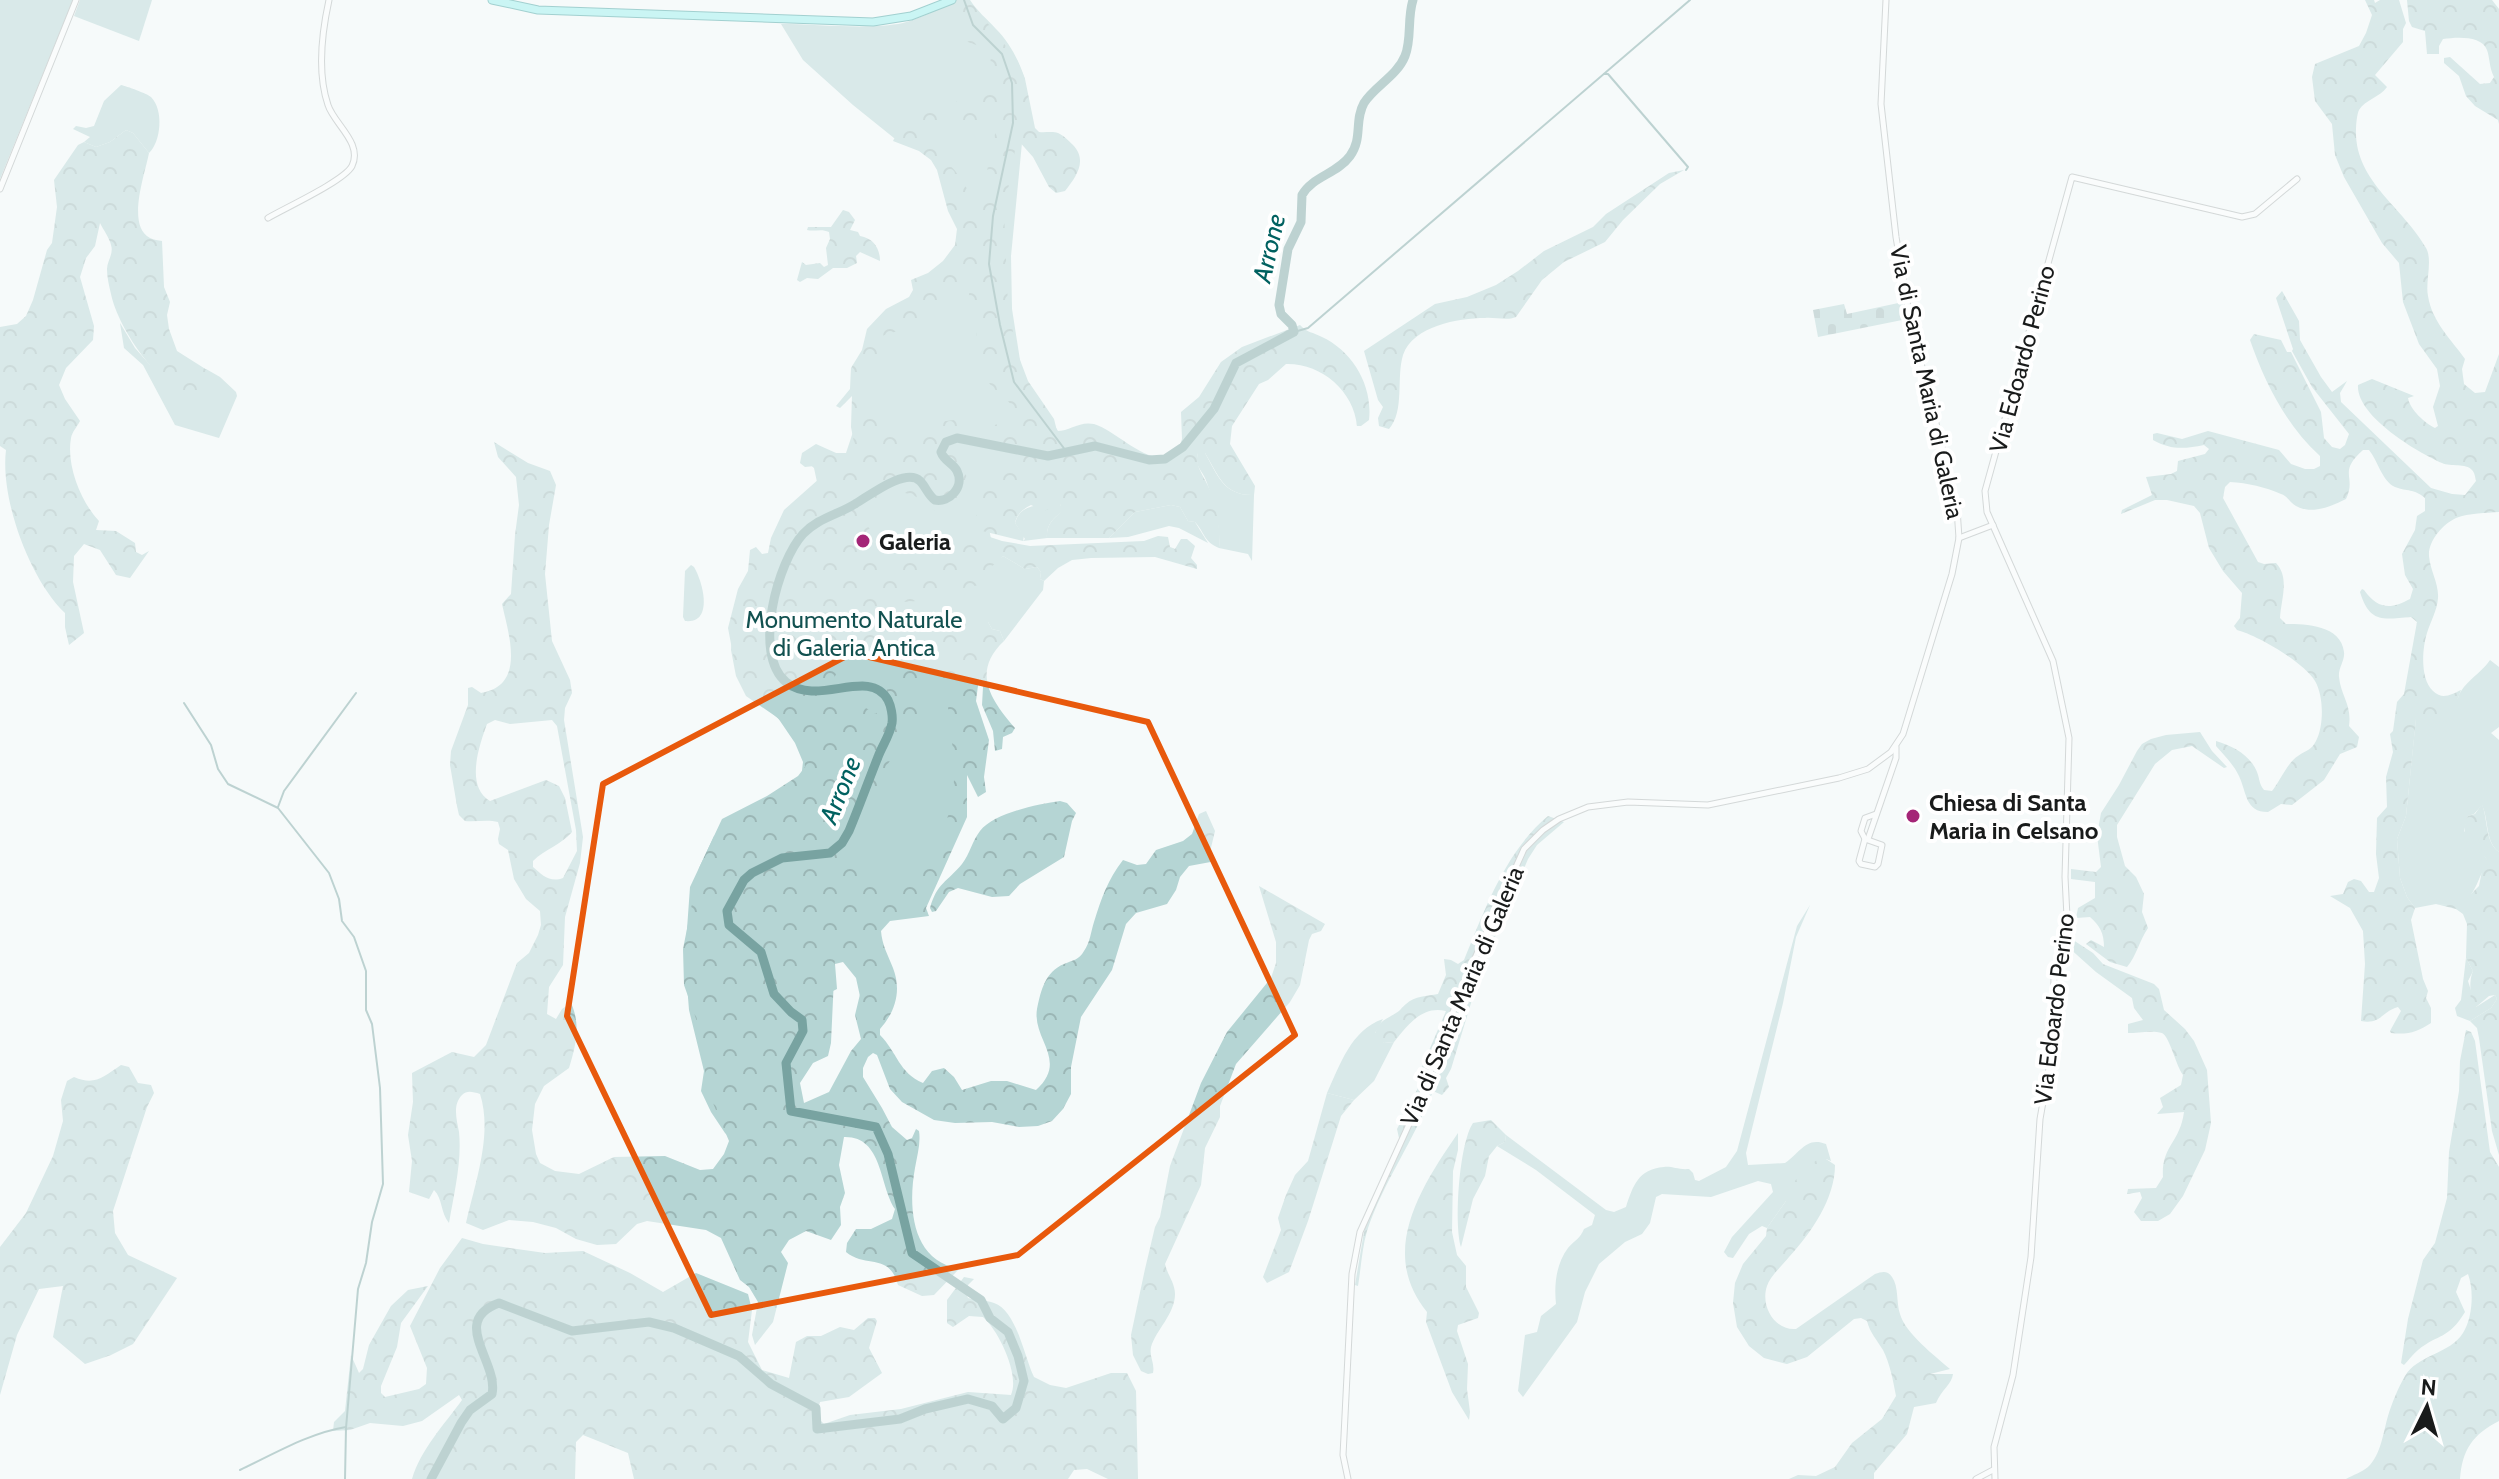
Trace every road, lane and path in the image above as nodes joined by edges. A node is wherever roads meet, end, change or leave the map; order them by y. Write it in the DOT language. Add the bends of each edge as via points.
graph roads {
  1 [pos="76,0"];
  2 [pos="329,0"];
  3 [pos="492,0"];
  4 [pos="952,0"];
  5 [pos="1886,0"];
  6 [pos="502,2"];
  7 [pos="2297,179"];
  8 [pos="0,189"];
  9 [pos="268,218"];
  10 [pos="1993,525"];
  11 [pos="1959,538"];
  12 [pos="1896,746"];
  13 [pos="1866,839"];
  14 [pos="1993,1470"];
  15 [pos="1348,1479"];
  16 [pos="1976,1479"];
  17 [pos="1995,1479"];
  1 -- 8 [label="street"];
  2 -- 9 [label="street" via="324,84 331,112 351,142 353,163 340,177"];
  3 -- 6 [label="main road"];
  4 -- 6 [label="main road" via="917,15 878,22 538,10"];
  5 -- 11 [label="street, Via di Santa Maria di Galeria" via="1881,104 1892,210 1910,319 1954,494"];
  7 -- 10 [label="street, Via Edoardo Perino" via="2255,214 2242,217 2072,177 1985,491"];
  10 -- 11 [label="street"];
  10 -- 14 [label="street, Via Edoardo Perino" via="2053,661 2069,738 2067,917 2054,972 2052,1051 2039,1134 2031,1257"];
  11 -- 12 [label="street, Via di Santa Maria di Galeria"];
  12 -- 13 [label="street"];
  12 -- 15 [label="street, Via di Santa Maria di Galeria" via="1868,769 1734,800 1588,807 1559,819 1524,849 1360,1232 1352,1274 1343,1455"];
  13 -- 13 [label="street" via="1882,845 1873,868 1859,861"];
  14 -- 16 [label="street"];
  14 -- 17 [label="street, Via Edoardo Perino"];
}
